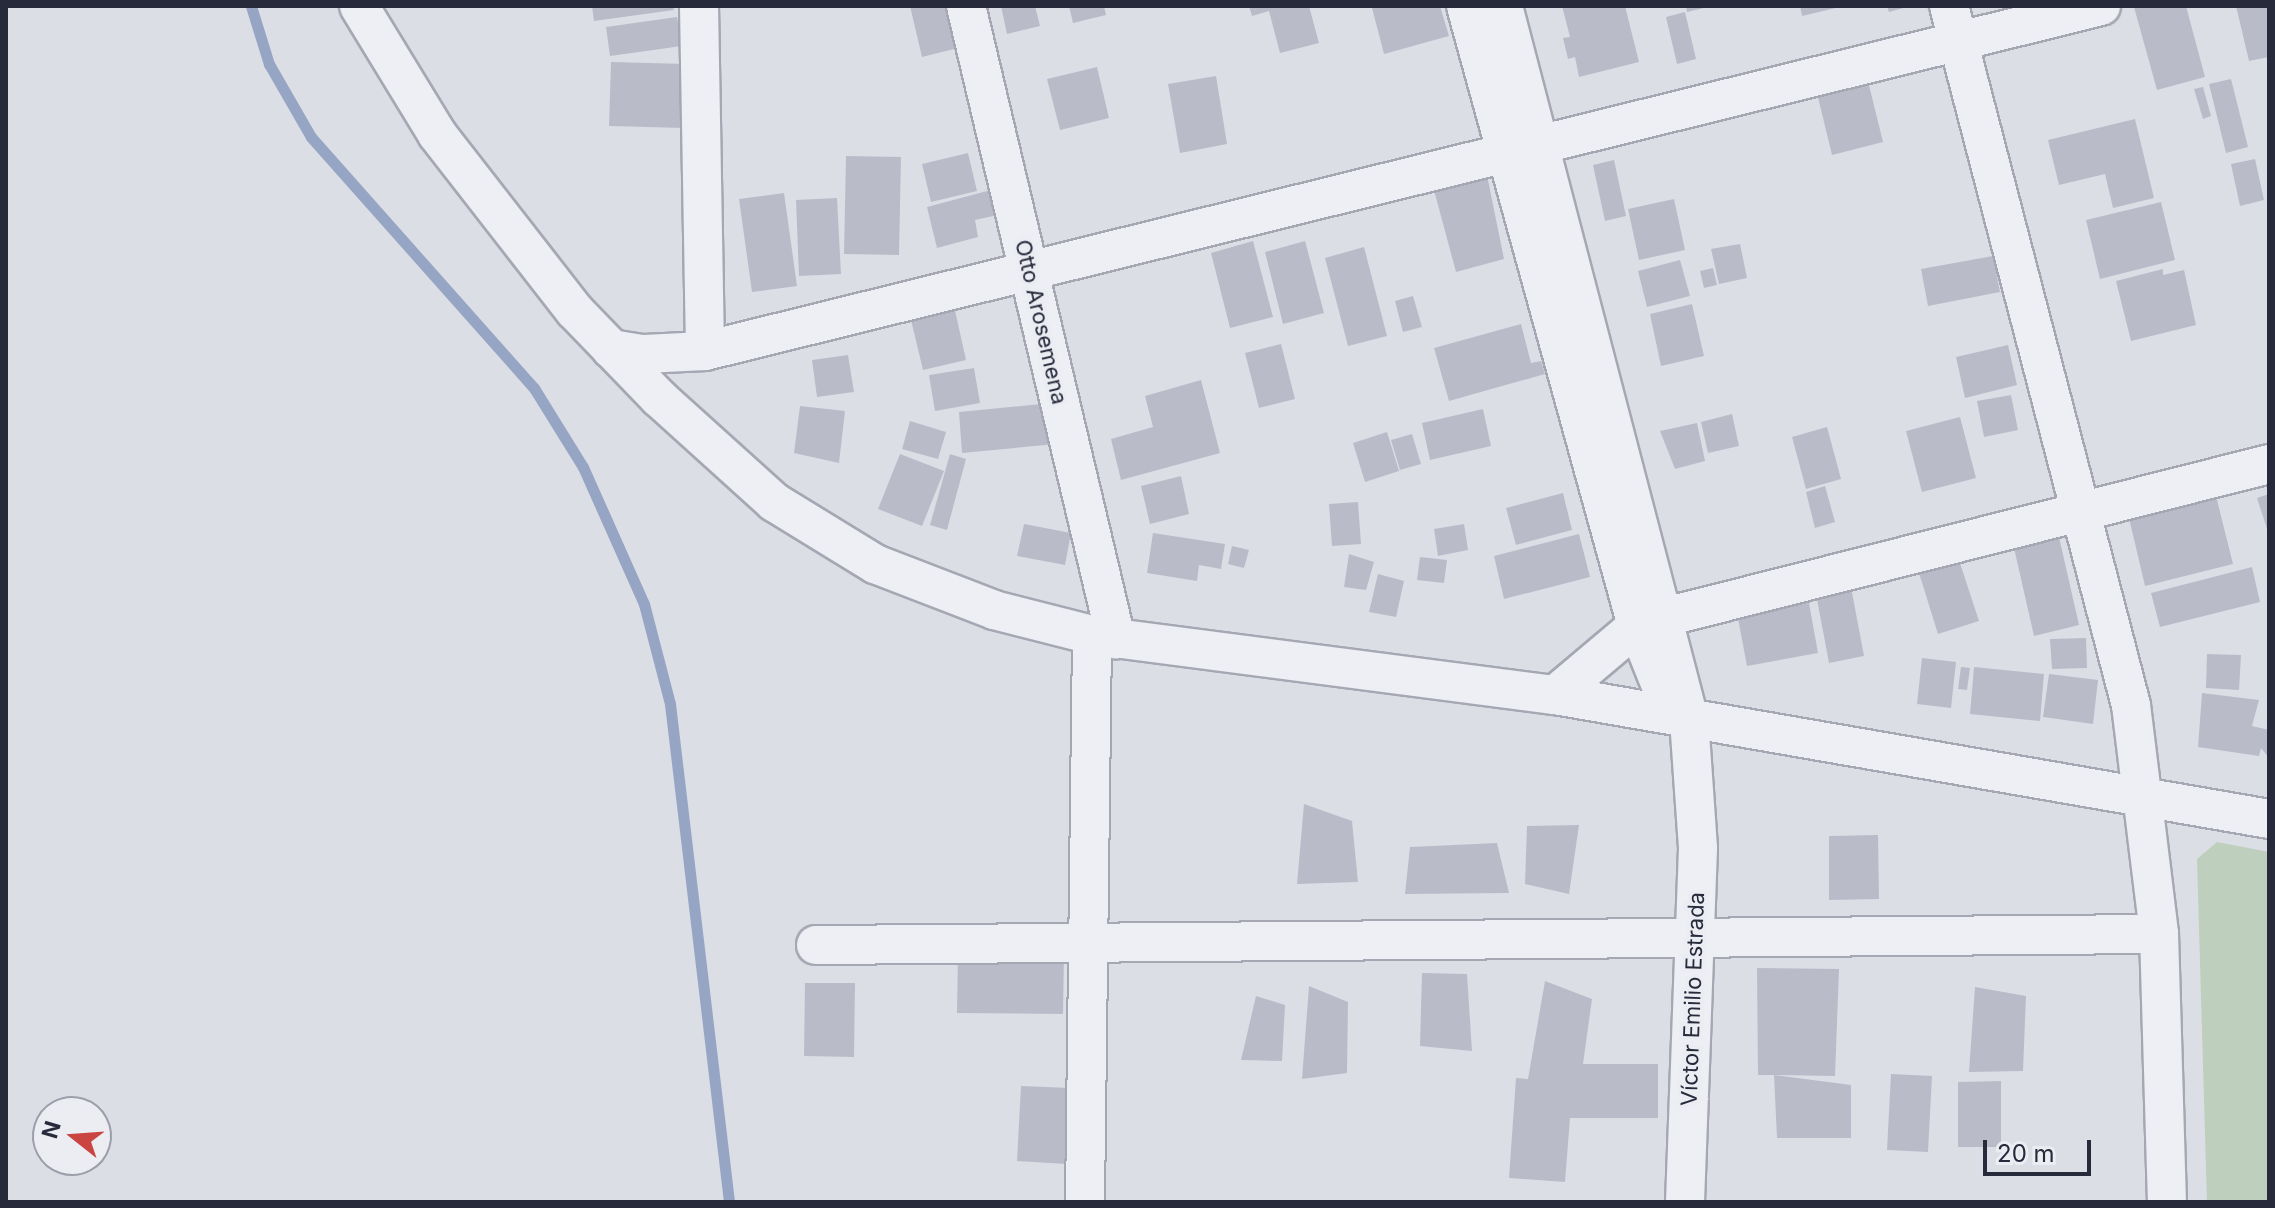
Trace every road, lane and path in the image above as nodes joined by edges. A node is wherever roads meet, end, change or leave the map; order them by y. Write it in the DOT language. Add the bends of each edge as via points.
graph roads {
  1 [pos="359,6"];
  2 [pos="699,6"];
  3 [pos="966,6"];
  4 [pos="1466,6"];
  5 [pos="1503,6"];
  6 [pos="2101,6"];
  7 [pos="1953,24"];
  8 [pos="1522,149"];
  9 [pos="1029,271"];
  10 [pos="611,349"];
  11 [pos="705,351"];
  12 [pos="2269,464"];
  13 [pos="2082,512"];
  14 [pos="1651,622"];
  15 [pos="1104,637"];
  16 [pos="1555,695"];
  17 [pos="1681,716"];
  18 [pos="2146,796"];
  19 [pos="2269,819"];
  20 [pos="2159,934"];
  21 [pos="1696,939"];
  22 [pos="1090,942"];
  23 [pos="816,945"];
  24 [pos="1085,1202"];
  25 [pos="1685,1202"];
  26 [pos="2167,1202"];
  1 -- 10 [label="street" via="437,134"];
  2 -- 11 [label="street"];
  3 -- 9 [label="street, Otto Arosemena"];
  4 -- 8 [label="street"];
  5 -- 8 [label="street"];
  6 -- 7 [label="street"];
  7 -- 8 [label="street"];
  7 -- 13 [label="street"];
  8 -- 9 [label="street"];
  8 -- 14 [label="street, Víctor Emilio Estrada"];
  9 -- 11 [label="street"];
  9 -- 15 [label="street, Otto Arosemena"];
  10 -- 11 [label="street" via="644,354"];
  10 -- 15 [label="street" via="717,453 825,538 933,589"];
  12 -- 13 [label="street"];
  13 -- 14 [label="street"];
  13 -- 18 [label="street" via="2131,705"];
  14 -- 16 [label="street"];
  14 -- 17 [label="street, Víctor Emilio Estrada"];
  15 -- 16 [label="street"];
  15 -- 22 [label="street, Otto Arosemena"];
  16 -- 17 [label="street"];
  17 -- 18 [label="street"];
  17 -- 21 [label="street, Víctor Emilio Estrada" via="1696,796"];
  18 -- 19 [label="street"];
  18 -- 20 [label="street"];
  20 -- 21 [label="street"];
  20 -- 26 [label="street"];
  21 -- 22 [label="street"];
  21 -- 25 [label="street, Víctor Emilio Estrada"];
  22 -- 23 [label="street"];
  22 -- 24 [label="street, Otto Arosemena"];
}
